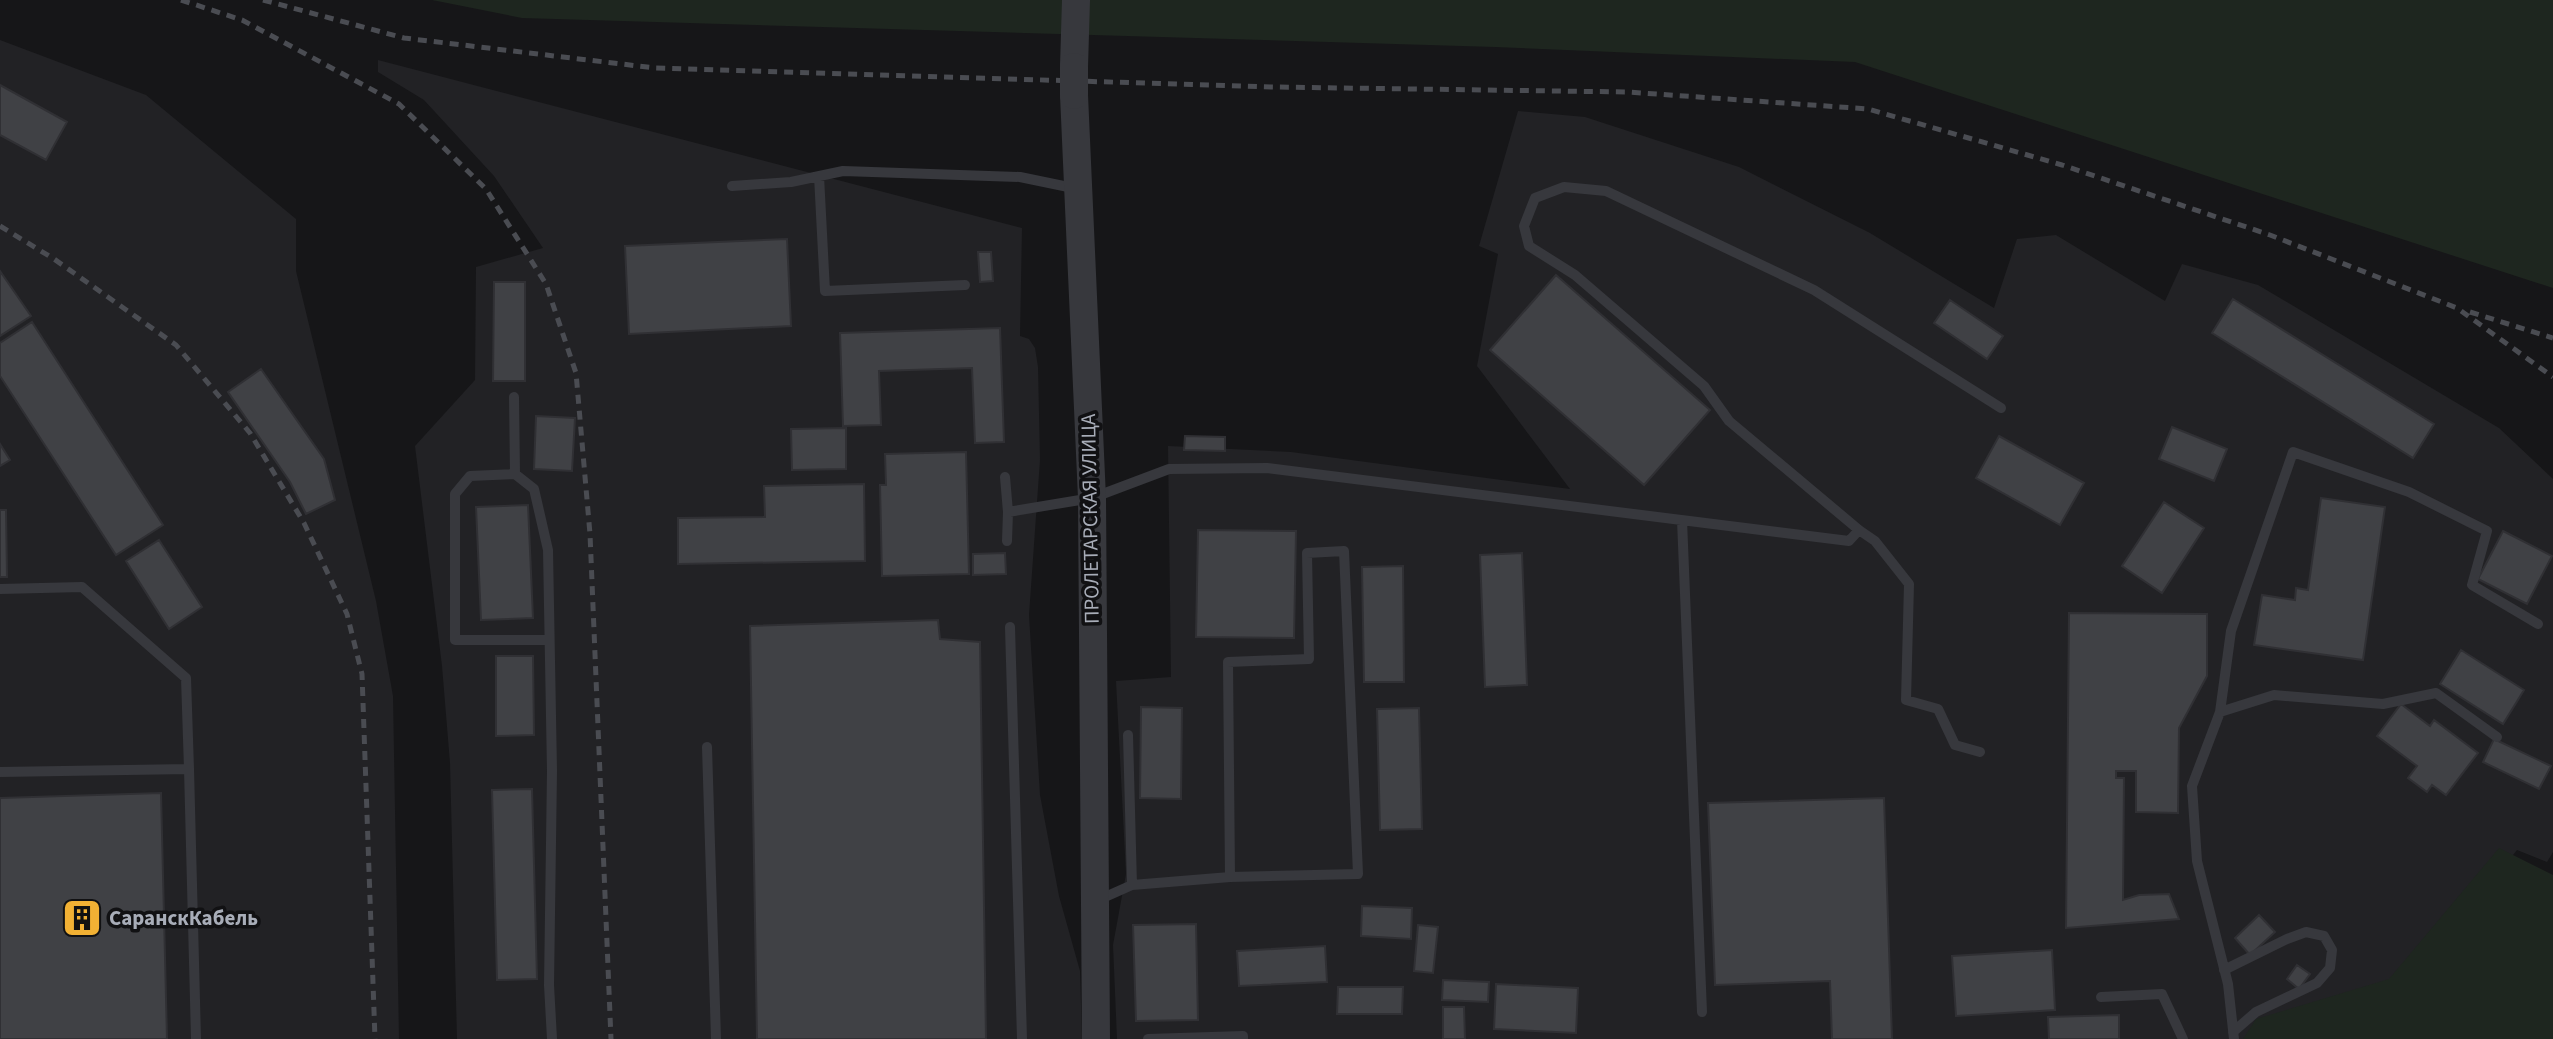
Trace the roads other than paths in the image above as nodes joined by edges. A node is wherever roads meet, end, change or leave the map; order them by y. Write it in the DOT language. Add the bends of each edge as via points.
graph roads {
  1 [pos="1076,0"];
  2 [pos="819,176"];
  3 [pos="732,186"];
  4 [pos="1078,189"];
  5 [pos="965,285"];
  6 [pos="514,397"];
  7 [pos="2001,408"];
  8 [pos="516,474"];
  9 [pos="1005,477"];
  10 [pos="1092,498"];
  11 [pos="1008,512"];
  12 [pos="1682,520"];
  13 [pos="1858,530"];
  14 [pos="1007,541"];
  15 [pos="0,589"];
  16 [pos="2538,624"];
  17 [pos="1010,627"];
  18 [pos="549,640"];
  19 [pos="2220,712"];
  20 [pos="1128,735"];
  21 [pos="2497,737"];
  22 [pos="707,747"];
  23 [pos="1980,752"];
  24 [pos="190,769"];
  25 [pos="0,772"];
  26 [pos="1230,877"];
  27 [pos="1132,885"];
  28 [pos="1093,903"];
  29 [pos="2224,970"];
  30 [pos="2101,998"];
  31 [pos="1702,1012"];
  32 [pos="2233,1035"];
  33 [pos="195,1039"];
  34 [pos="552,1039"];
  35 [pos="716,1039"];
  36 [pos="1022,1039"];
  37 [pos="1096,1039"];
  38 [pos="1148,1039"];
  39 [pos="1243,1039"];
  40 [pos="2183,1039"];
  1 -- 4 [label="street, ПРОЛЕТАРСКАЯ УЛИЦА, bridge"];
  2 -- 3 [label="lane" via="790,183"];
  2 -- 4 [label="lane" via="844,171 1020,177"];
  2 -- 5 [label="lane" via="825,291"];
  4 -- 10 [label="street, ПРОЛЕТАРСКАЯ УЛИЦА"];
  6 -- 8 [label="lane"];
  7 -- 13 [label="lane" via="1814,290 1606,191 1564,187 1535,198 1524,226 1529,246 1575,275 1704,386 1729,421"];
  8 -- 18 [label="lane" via="534,489 548,550"];
  8 -- 18 [label="lane" via="470,476 454,494 455,640"];
  9 -- 11 [label="lane"];
  10 -- 11 [label="lane"];
  10 -- 12 [label="lane" via="1169,469 1267,468"];
  10 -- 28 [label="street, ПРОЛЕТАРСКАЯ УЛИЦА"];
  11 -- 14 [label="lane"];
  12 -- 13 [label="lane" via="1849,541"];
  12 -- 31 [label="lane"];
  13 -- 23 [label="lane" via="1875,541 1909,584 1906,700 1938,709 1955,745"];
  15 -- 24 [label="lane" via="82,587 186,678"];
  16 -- 19 [label="lane" via="2472,585 2487,531 2409,492 2293,452 2231,631"];
  17 -- 36 [label="lane"];
  18 -- 34 [label="lane"];
  19 -- 21 [label="lane" via="2274,695 2384,704 2436,693"];
  19 -- 29 [label="lane" via="2192,786 2197,861"];
  20 -- 27 [label="lane"];
  22 -- 35 [label="lane"];
  24 -- 25 [label="lane"];
  24 -- 33 [label="lane"];
  26 -- 26 [label="lane" via="1228,662 1309,659 1307,552 1344,551 1358,874"];
  26 -- 27 [label="lane"];
  27 -- 28 [label="lane"];
  28 -- 37 [label="street, ПРОЛЕТАРСКАЯ УЛИЦА"];
  29 -- 32 [label="lane"];
  29 -- 32 [label="lane" via="2306,932 2324,936 2332,950 2330,968 2317,983 2256,1012"];
  30 -- 40 [label="lane" via="2162,994"];
  38 -- 39 [label="lane"];
}
